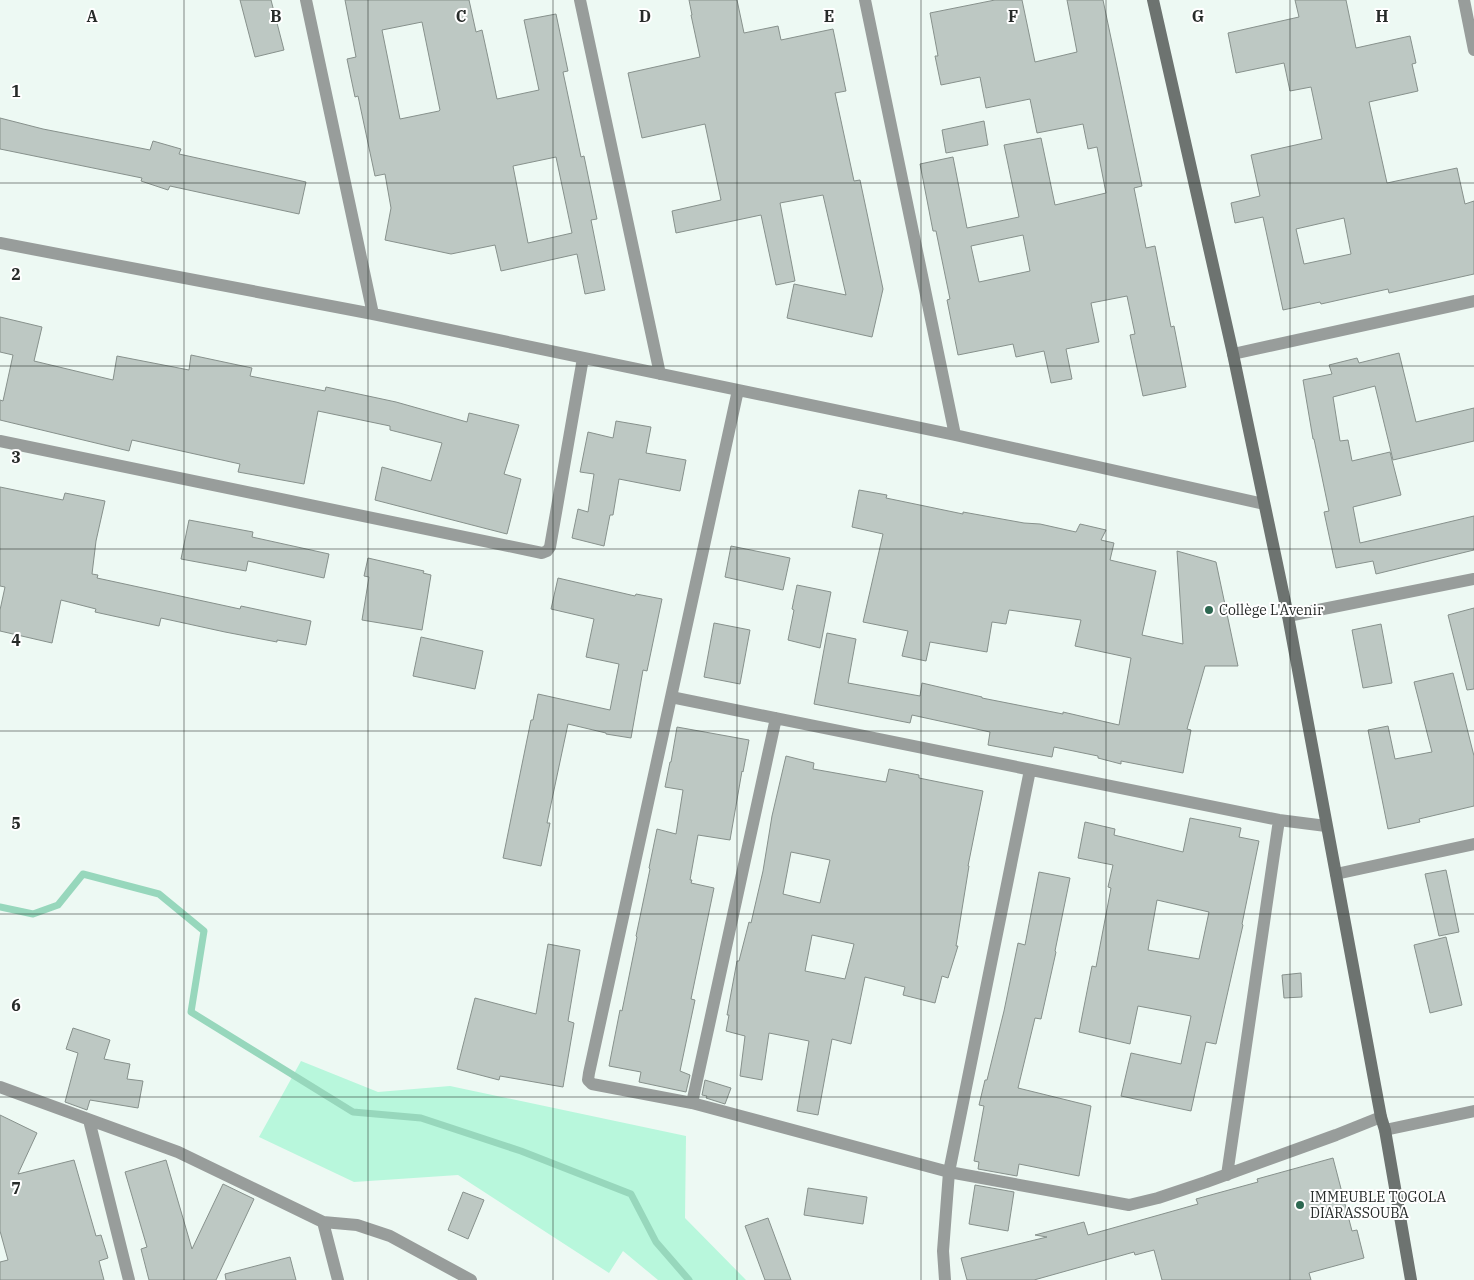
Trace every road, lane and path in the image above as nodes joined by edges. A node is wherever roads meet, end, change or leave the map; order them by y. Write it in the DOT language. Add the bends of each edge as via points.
graph roads {
  1 [pos="306,0"];
  2 [pos="580,0"];
  3 [pos="865,0"];
  4 [pos="1153,0"];
  5 [pos="1464,0"];
  6 [pos="1472,30"];
  7 [pos="1474,50"];
  8 [pos="0,243"];
  9 [pos="1474,301"];
  10 [pos="373,314"];
  11 [pos="1234,354"];
  12 [pos="584,358"];
  13 [pos="660,374"];
  14 [pos="738,390"];
  15 [pos="955,435"];
  16 [pos="0,441"];
  17 [pos="1264,504"];
  18 [pos="1474,579"];
  19 [pos="1288,616"];
  20 [pos="671,697"];
  21 [pos="776,718"];
  22 [pos="1030,770"];
  23 [pos="1279,820"];
  24 [pos="1326,826"];
  25 [pos="1474,844"];
  26 [pos="1336,874"];
  27 [pos="0,1087"];
  28 [pos="692,1104"];
  29 [pos="1474,1111"];
  30 [pos="1381,1117"];
  31 [pos="89,1120"];
  32 [pos="1385,1130"];
  33 [pos="949,1172"];
  34 [pos="1227,1175"];
  35 [pos="323,1222"];
  36 [pos="129,1280"];
  37 [pos="338,1280"];
  38 [pos="471,1280"];
  39 [pos="945,1280"];
  40 [pos="1411,1280"];
  1 -- 10 [label="street"];
  2 -- 13 [label="street"];
  3 -- 15 [label="street"];
  4 -- 11 [label="street"];
  5 -- 6 [label="street"];
  6 -- 7 [label="street"];
  8 -- 10 [label="street"];
  9 -- 11 [label="street"];
  10 -- 12 [label="street"];
  11 -- 17 [label="street"];
  12 -- 13 [label="street"];
  12 -- 16 [label="street" via="550,547 542,553"];
  13 -- 14 [label="street"];
  14 -- 15 [label="street"];
  14 -- 20 [label="street"];
  15 -- 17 [label="street"];
  17 -- 19 [label="street"];
  18 -- 19 [label="street"];
  19 -- 24 [label="street"];
  20 -- 21 [label="street"];
  20 -- 28 [label="street" via="588,1080 592,1084"];
  21 -- 22 [label="street"];
  21 -- 28 [label="street"];
  22 -- 23 [label="street"];
  22 -- 33 [label="street"];
  23 -- 24 [label="street"];
  23 -- 34 [label="street"];
  24 -- 26 [label="street"];
  25 -- 26 [label="street"];
  26 -- 30 [label="street"];
  27 -- 31 [label="street"];
  28 -- 33 [label="street"];
  29 -- 32 [label="street"];
  30 -- 32 [label="street"];
  30 -- 34 [label="street"];
  31 -- 35 [label="street" via="178,1152"];
  31 -- 36 [label="street"];
  32 -- 40 [label="street"];
  33 -- 34 [label="street" via="1128,1205"];
  33 -- 39 [label="street" via="943,1251"];
  35 -- 37 [label="street"];
  35 -- 38 [label="street" via="357,1225 390,1236"];
}
